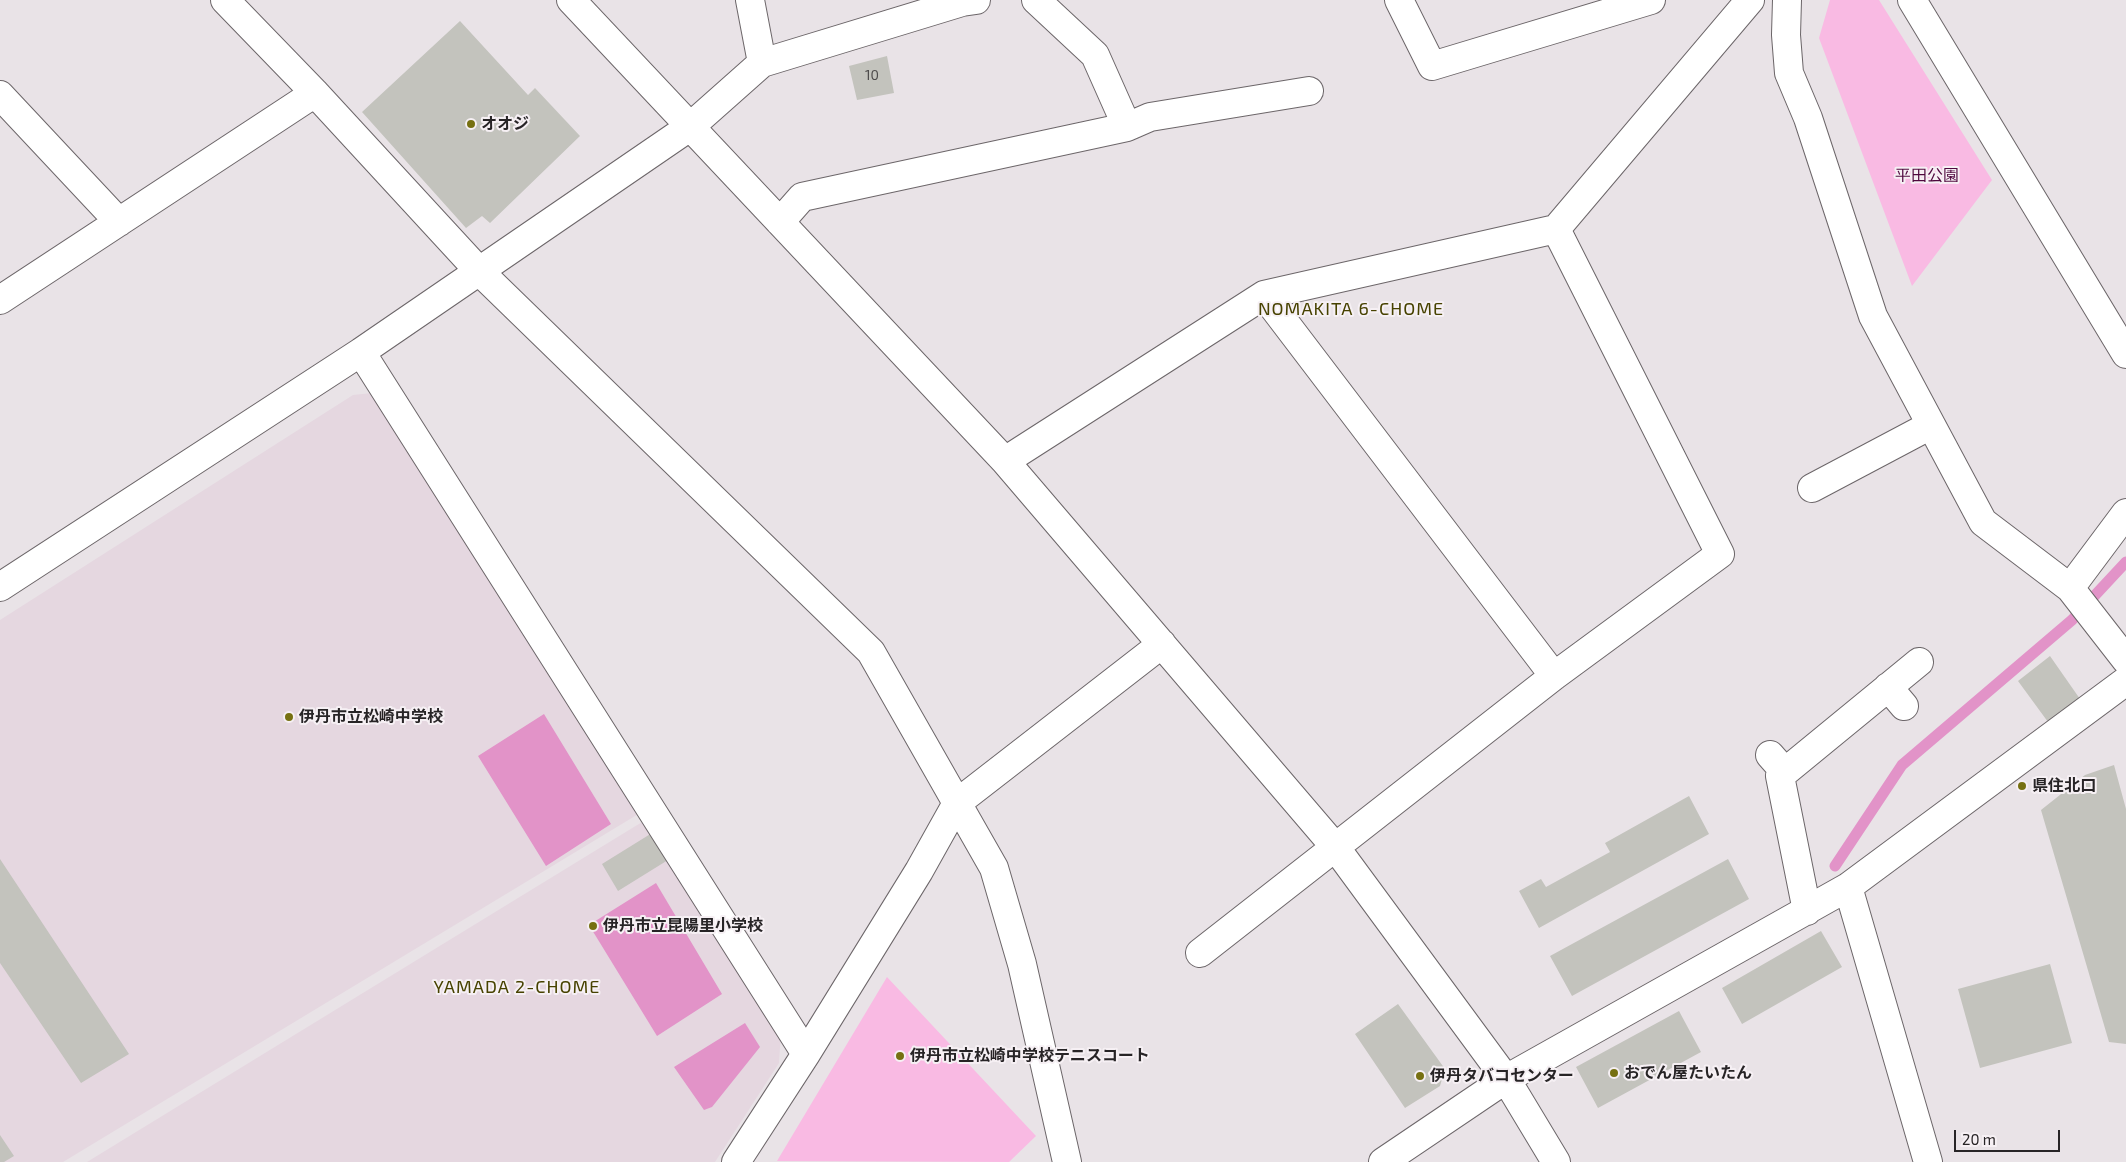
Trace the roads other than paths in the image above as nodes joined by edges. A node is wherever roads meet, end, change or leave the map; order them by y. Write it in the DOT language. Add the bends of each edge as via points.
graph roads {
  1 [pos="225,0"];
  2 [pos="570,0"];
  3 [pos="750,0"];
  4 [pos="976,0"];
  5 [pos="1036,0"];
  6 [pos="1399,0"];
  7 [pos="1651,0"];
  8 [pos="1750,0"];
  9 [pos="1787,0"];
  10 [pos="1912,0"];
  11 [pos="762,63"];
  12 [pos="1310,91"];
  13 [pos="315,93"];
  14 [pos="0,95"];
  15 [pos="691,126"];
  16 [pos="1127,127"];
  17 [pos="119,222"];
  18 [pos="780,222"];
  19 [pos="1556,229"];
  20 [pos="479,271"];
  21 [pos="1264,296"];
  22 [pos="0,300"];
  23 [pos="362,352"];
  24 [pos="2126,354"];
  25 [pos="1931,425"];
  26 [pos="1005,461"];
  27 [pos="1812,488"];
  28 [pos="2126,513"];
  29 [pos="0,587"];
  30 [pos="2070,588"];
  31 [pos="1162,644"];
  32 [pos="2126,660"];
  33 [pos="1919,662"];
  34 [pos="1554,676"];
  35 [pos="2126,681"];
  36 [pos="957,803"];
  37 [pos="1336,848"];
  38 [pos="1848,887"];
  39 [pos="1807,911"];
  40 [pos="1200,953"];
  41 [pos="806,1054"];
  42 [pos="1506,1079"];
  43 [pos="736,1162"];
  44 [pos="1066,1162"];
  45 [pos="1383,1162"];
  46 [pos="1556,1162"];
  47 [pos="1928,1162"];
  1 -- 13 [label="street"];
  2 -- 15 [label="street"];
  3 -- 11 [label="street"];
  4 -- 11 [label="street"];
  5 -- 16 [label="street" via="1095,54"];
  6 -- 7 [label="street" via="1432,66"];
  8 -- 19 [label="street"];
  9 -- 25 [label="street" via="1790,73 1873,316"];
  10 -- 24 [label="street"];
  11 -- 15 [label="street"];
  12 -- 16 [label="street" via="1150,117"];
  13 -- 17 [label="street"];
  13 -- 20 [label="street"];
  14 -- 17 [label="street"];
  15 -- 18 [label="street"];
  15 -- 20 [label="street"];
  16 -- 18 [label="street" via="802,198"];
  17 -- 22 [label="street"];
  18 -- 26 [label="street"];
  19 -- 21 [label="street"];
  19 -- 34 [label="street" via="1720,554"];
  20 -- 23 [label="street"];
  20 -- 36 [label="street" via="871,652"];
  21 -- 26 [label="street"];
  21 -- 34 [label="street"];
  23 -- 29 [label="street"];
  23 -- 41 [label="street"];
  25 -- 27 [label="street"];
  25 -- 30 [label="street" via="1983,522"];
  26 -- 31 [label="street"];
  28 -- 30 [label="street"];
  30 -- 32 [label="street"];
  31 -- 36 [label="street"];
  31 -- 37 [label="street"];
  33 -- 39 [label="street" via="1896,696 1777,763"];
  34 -- 37 [label="street"];
  35 -- 38 [label="street"];
  36 -- 41 [label="street"];
  36 -- 44 [label="street" via="994,868 1022,964"];
  37 -- 40 [label="street"];
  37 -- 42 [label="street"];
  38 -- 39 [label="street"];
  38 -- 47 [label="street"];
  39 -- 42 [label="street"];
  41 -- 43 [label="street"];
  42 -- 45 [label="street"];
  42 -- 46 [label="street"];
}
